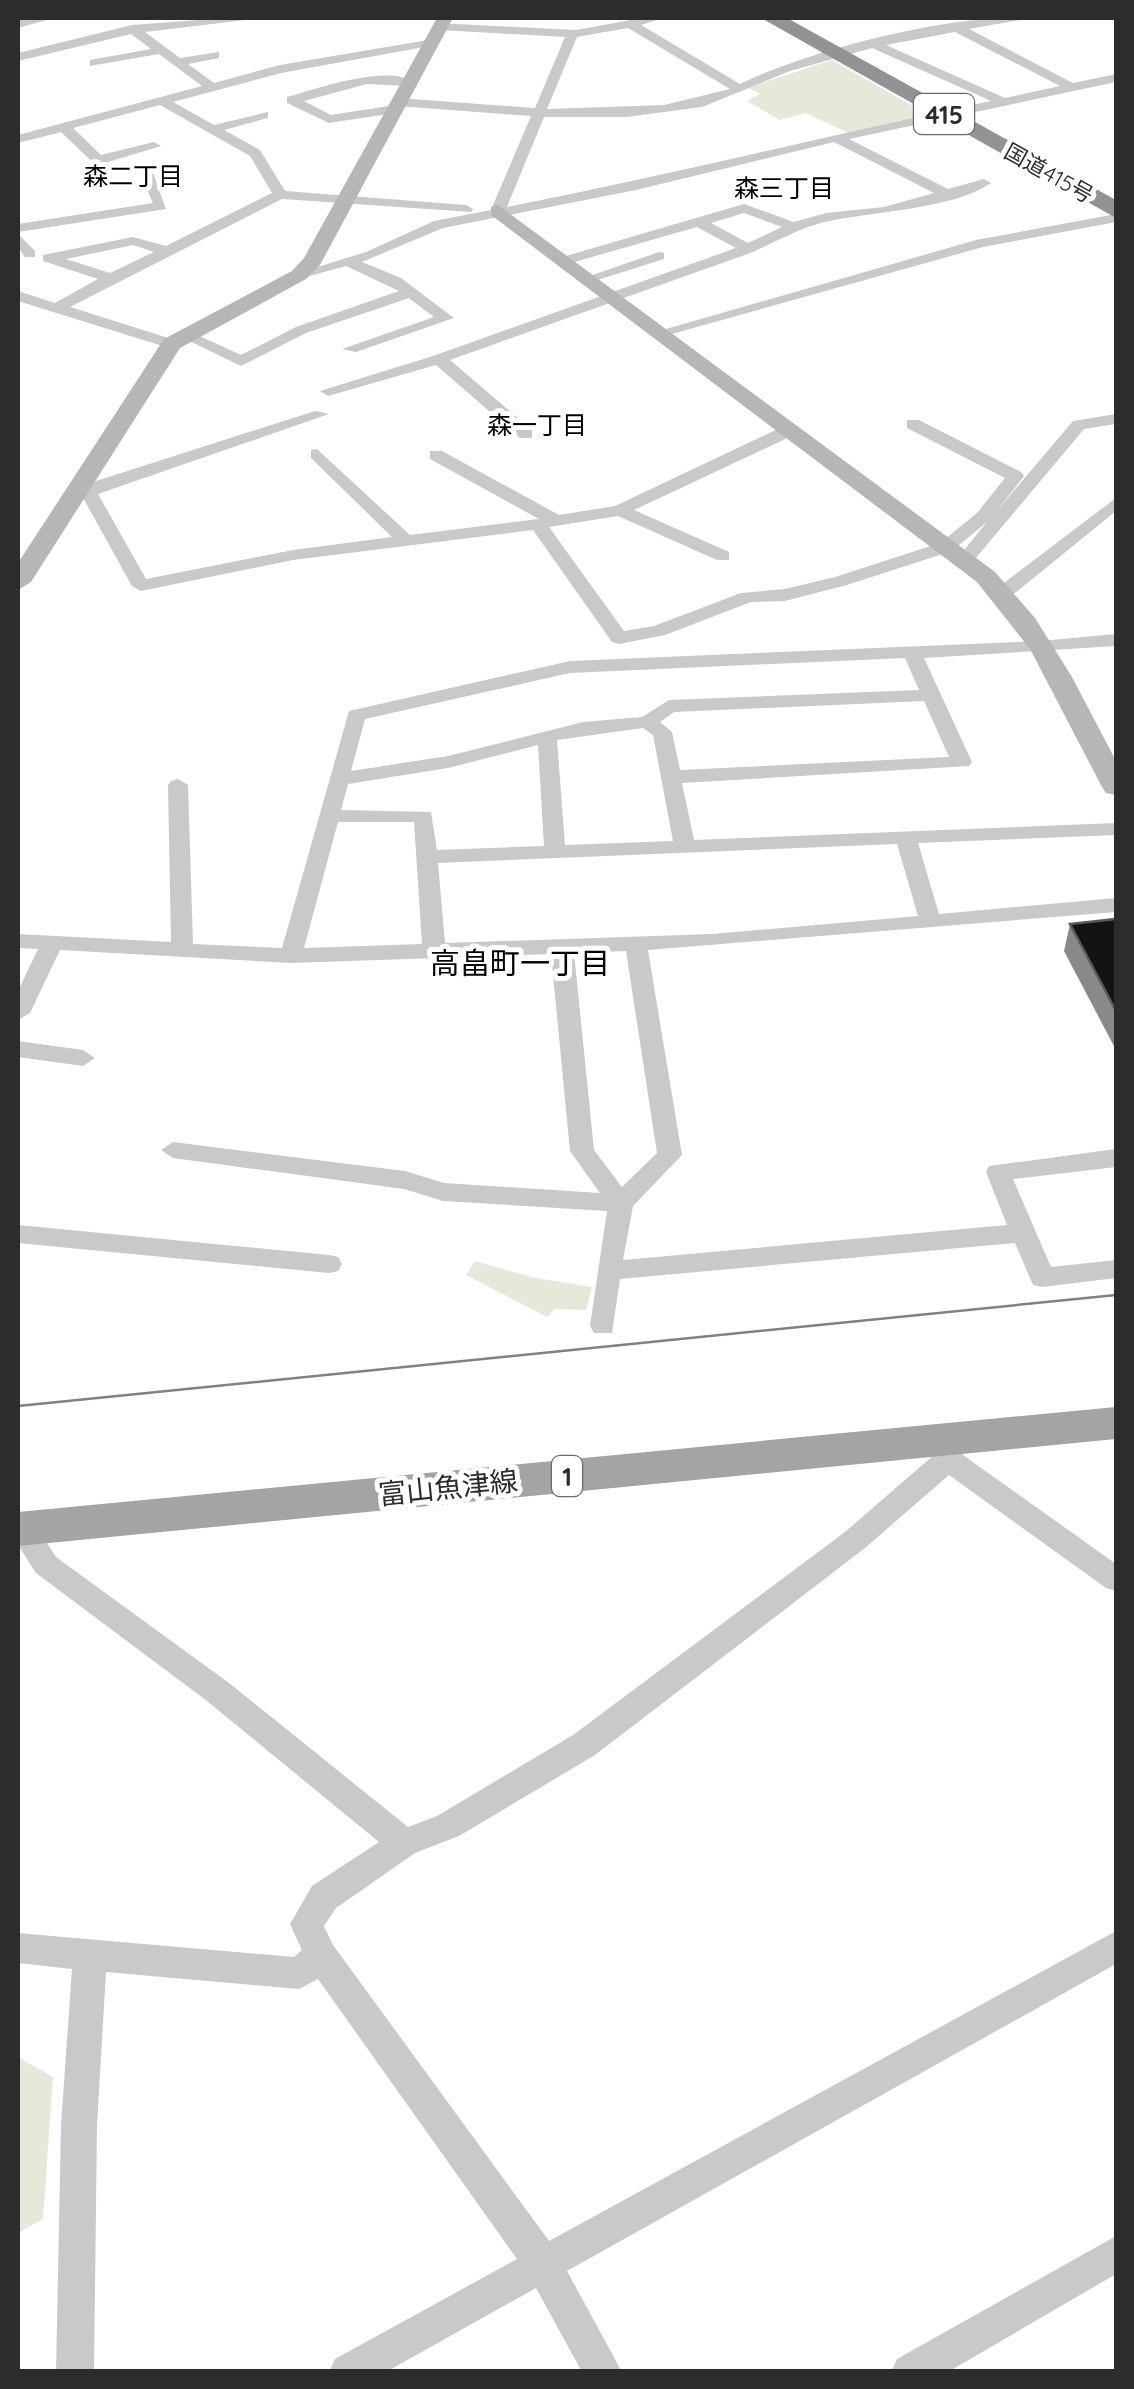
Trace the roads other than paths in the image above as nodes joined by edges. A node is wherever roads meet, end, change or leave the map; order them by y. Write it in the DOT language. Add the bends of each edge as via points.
graph roads {
  1 [pos="48,18"];
  2 [pos="112,18"];
  3 [pos="258,18"];
  4 [pos="558,18"];
  5 [pos="658,18"];
  6 [pos="772,18"];
  7 [pos="788,18"];
  8 [pos="1025,18"];
  9 [pos="220,20"];
  10 [pos="629,23"];
  11 [pos="18,24"];
  12 [pos="958,28"];
  13 [pos="438,29"];
  14 [pos="132,30"];
  15 [pos="552,32"];
  16 [pos="576,34"];
  17 [pos="875,45"];
  18 [pos="163,50"];
  19 [pos="842,52"];
  20 [pos="215,55"];
  21 [pos="18,57"];
  22 [pos="179,62"];
  23 [pos="94,63"];
  24 [pos="251,77"];
  25 [pos="1116,78"];
  26 [pos="409,82"];
  27 [pos="264,85"];
  28 [pos="1068,85"];
  29 [pos="213,88"];
  30 [pos="739,89"];
  31 [pos="278,92"];
  32 [pos="292,100"];
  33 [pos="1000,100"];
  34 [pos="164,102"];
  35 [pos="396,106"];
  36 [pos="541,112"];
  37 [pos="950,112"];
  38 [pos="264,115"];
  39 [pos="64,127"];
  40 [pos="213,129"];
  41 [pos="836,138"];
  42 [pos="18,139"];
  43 [pos="154,146"];
  44 [pos="144,170"];
  45 [pos="984,184"];
  46 [pos="280,195"];
  47 [pos="950,195"];
  48 [pos="1116,200"];
  49 [pos="345,201"];
  50 [pos="498,210"];
  51 [pos="1116,214"];
  52 [pos="699,222"];
  53 [pos="794,227"];
  54 [pos="18,228"];
  55 [pos="18,238"];
  56 [pos="748,249"];
  57 [pos="167,251"];
  58 [pos="30,254"];
  59 [pos="660,256"];
  60 [pos="564,261"];
  61 [pos="346,262"];
  62 [pos="299,275"];
  63 [pos="111,278"];
  64 [pos="588,279"];
  65 [pos="410,292"];
  66 [pos="613,297"];
  67 [pos="22,300"];
  68 [pos="57,308"];
  69 [pos="446,318"];
  70 [pos="660,333"];
  71 [pos="180,340"];
  72 [pos="479,345"];
  73 [pos="350,350"];
  74 [pos="439,360"];
  75 [pos="328,391"];
  76 [pos="320,414"];
  77 [pos="1116,419"];
  78 [pos="913,424"];
  79 [pos="790,430"];
  80 [pos="526,434"];
  81 [pos="318,454"];
  82 [pos="436,455"];
  83 [pos="83,491"];
  84 [pos="1116,503"];
  85 [pos="620,510"];
  86 [pos="547,522"];
  87 [pos="406,541"];
  88 [pos="955,554"];
  89 [pos="723,556"];
  90 [pos="18,582"];
  91 [pos="1003,593"];
  92 [pos="1116,641"];
  93 [pos="1040,647"];
  94 [pos="912,653"];
  95 [pos="931,695"];
  96 [pos="647,722"];
  97 [pos="547,737"];
  98 [pos="671,777"];
  99 [pos="341,779"];
  100 [pos="178,784"];
  101 [pos="1116,787"];
  102 [pos="331,816"];
  103 [pos="1116,829"];
  104 [pos="906,839"];
  105 [pos="685,848"];
  106 [pos="555,851"];
  107 [pos="429,857"];
  108 [pos="1116,905"];
  109 [pos="930,920"];
  110 [pos="18,940"];
  111 [pos="52,943"];
  112 [pos="636,944"];
  113 [pos="562,947"];
  114 [pos="182,951"];
  115 [pos="434,951"];
  116 [pos="291,956"];
  117 [pos="18,1012"];
  118 [pos="18,1048"];
  119 [pos="83,1058"];
  120 [pos="174,1150"];
  121 [pos="1116,1158"];
  122 [pos="621,1203"];
  123 [pos="1024,1233"];
  124 [pos="18,1234"];
  125 [pos="329,1264"];
  126 [pos="1116,1269"];
  127 [pos="608,1272"];
  128 [pos="603,1326"];
  129 [pos="1116,1423"];
  130 [pos="950,1449"];
  131 [pos="20,1529"];
  132 [pos="1116,1579"];
  133 [pos="404,1843"];
  134 [pos="1116,1947"];
  135 [pos="18,1948"];
  136 [pos="90,1955"];
  137 [pos="321,1956"];
  138 [pos="1116,2254"];
  139 [pos="542,2264"];
  140 [pos="75,2372"];
  141 [pos="348,2372"];
  142 [pos="604,2372"];
  143 [pos="910,2372"];
  1 -- 11 [label="street"];
  2 -- 14 [label="street"];
  3 -- 9 [label="street"];
  4 -- 15 [label="street"];
  5 -- 10 [label="street"];
  6 -- 19 [label="highway, 国道415号 / 415"];
  7 -- 19 [label="highway, 国道415号 / 415"];
  8 -- 12 [label="street"];
  9 -- 14 [label="street"];
  10 -- 16 [label="street"];
  10 -- 30 [label="street"];
  12 -- 17 [label="street"];
  12 -- 28 [label="street"];
  13 -- 15 [label="street"];
  13 -- 24 [label="street" via="388,47"];
  13 -- 26 [label="street"];
  14 -- 18 [label="street"];
  14 -- 21 [label="street"];
  15 -- 16 [label="street"];
  16 -- 36 [label="street"];
  17 -- 19 [label="street"];
  17 -- 33 [label="street"];
  18 -- 22 [label="street"];
  18 -- 23 [label="street"];
  19 -- 30 [label="street"];
  19 -- 37 [label="highway, 国道415号 / 415"];
  20 -- 22 [label="street"];
  22 -- 29 [label="street"];
  24 -- 27 [label="street"];
  24 -- 29 [label="street"];
  25 -- 28 [label="street"];
  26 -- 32 [label="street" via="366,80"];
  26 -- 35 [label="street"];
  28 -- 33 [label="street"];
  29 -- 34 [label="street"];
  30 -- 36 [label="street" via="705,103 660,109"];
  31 -- 32 [label="street"];
  32 -- 35 [label="street" via="329,119"];
  33 -- 37 [label="street"];
  34 -- 39 [label="street"];
  34 -- 40 [label="street"];
  35 -- 36 [label="street"];
  35 -- 49 [label="street"];
  36 -- 50 [label="street"];
  37 -- 41 [label="street"];
  37 -- 48 [label="highway, 国道415号 / 415"];
  37 -- 51 [label="highway, 国道415号 / 415"];
  38 -- 40 [label="street"];
  39 -- 42 [label="street"];
  39 -- 43 [label="street" via="104,165"];
  40 -- 46 [label="street" via="255,153"];
  41 -- 47 [label="street"];
  41 -- 50 [label="street" via="636,186"];
  44 -- 54 [label="street" via="161,206"];
  45 -- 47 [label="street"];
  46 -- 49 [label="street"];
  46 -- 57 [label="street"];
  47 -- 53 [label="street"];
  49 -- 50 [label="street"];
  49 -- 62 [label="street"];
  50 -- 60 [label="street"];
  50 -- 61 [label="street" via="439,224"];
  51 -- 70 [label="street" via="981,243"];
  52 -- 53 [label="street" via="744,208"];
  52 -- 56 [label="street"];
  52 -- 60 [label="street"];
  53 -- 56 [label="street"];
  55 -- 58 [label="street"];
  56 -- 66 [label="street"];
  57 -- 63 [label="street"];
  57 -- 63 [label="street" via="132,241 48,258"];
  59 -- 64 [label="street"];
  60 -- 64 [label="street"];
  61 -- 62 [label="street"];
  61 -- 65 [label="street"];
  62 -- 71 [label="street"];
  63 -- 68 [label="street"];
  64 -- 66 [label="street"];
  65 -- 69 [label="street"];
  65 -- 71 [label="street" via="301,330 242,361"];
  66 -- 70 [label="street"];
  66 -- 72 [label="street"];
  67 -- 68 [label="street"];
  68 -- 71 [label="street"];
  69 -- 72 [label="street"];
  69 -- 73 [label="street"];
  70 -- 79 [label="street"];
  71 -- 83 [label="street"];
  72 -- 74 [label="street"];
  74 -- 75 [label="street"];
  74 -- 80 [label="street"];
  76 -- 83 [label="street"];
  77 -- 88 [label="street" via="1079,425"];
  78 -- 88 [label="street" via="1015,476"];
  79 -- 85 [label="street"];
  79 -- 88 [label="street"];
  81 -- 87 [label="street"];
  82 -- 86 [label="street"];
  83 -- 87 [label="street" via="142,586 293,555"];
  83 -- 90 [label="street"];
  84 -- 91 [label="street"];
  85 -- 86 [label="street"];
  85 -- 89 [label="street"];
  86 -- 87 [label="street"];
  86 -- 88 [label="street" via="619,638 748,598"];
  88 -- 91 [label="street"];
  91 -- 93 [label="street"];
  92 -- 93 [label="street"];
  93 -- 94 [label="street"];
  93 -- 101 [label="street"];
  94 -- 95 [label="street"];
  94 -- 99 [label="street" via="570,667 356,714"];
  95 -- 96 [label="street" via="669,706"];
  95 -- 98 [label="street" via="962,762"];
  96 -- 97 [label="street"];
  96 -- 98 [label="street" via="662,732"];
  97 -- 99 [label="street"];
  97 -- 106 [label="street"];
  98 -- 105 [label="street"];
  99 -- 102 [label="street"];
  100 -- 114 [label="street"];
  102 -- 107 [label="street" via="424,816"];
  102 -- 116 [label="street"];
  103 -- 104 [label="street"];
  104 -- 105 [label="street"];
  104 -- 109 [label="street"];
  105 -- 106 [label="street"];
  106 -- 107 [label="street"];
  107 -- 115 [label="street"];
  108 -- 109 [label="street"];
  109 -- 112 [label="street"];
  110 -- 111 [label="street"];
  111 -- 114 [label="street"];
  111 -- 117 [label="street"];
  112 -- 113 [label="street"];
  112 -- 122 [label="street" via="670,1156"];
  113 -- 115 [label="street"];
  113 -- 122 [label="street" via="582,1151"];
  114 -- 116 [label="street"];
  115 -- 116 [label="street"];
  118 -- 119 [label="street"];
  120 -- 122 [label="street" via="405,1180 443,1192"];
  121 -- 123 [label="street" via="998,1172"];
  122 -- 127 [label="street"];
  123 -- 126 [label="street" via="1042,1278"];
  123 -- 127 [label="street"];
  124 -- 125 [label="street"];
  127 -- 128 [label="street"];
  129 -- 130 [label="main road, 富山魚津線 / 1"];
  130 -- 131 [label="main road, 富山魚津線 / 1"];
  130 -- 132 [label="street"];
  130 -- 133 [label="street" via="855,1540 584,1745 448,1826"];
  131 -- 133 [label="street" via="46,1565 218,1692"];
  133 -- 137 [label="street" via="324,1897 307,1924"];
  134 -- 139 [label="street"];
  135 -- 136 [label="street"];
  136 -- 137 [label="street" via="298,1973"];
  136 -- 140 [label="street" via="78,2125"];
  137 -- 139 [label="street"];
  138 -- 143 [label="street"];
  139 -- 141 [label="street"];
  139 -- 142 [label="street"];
}
